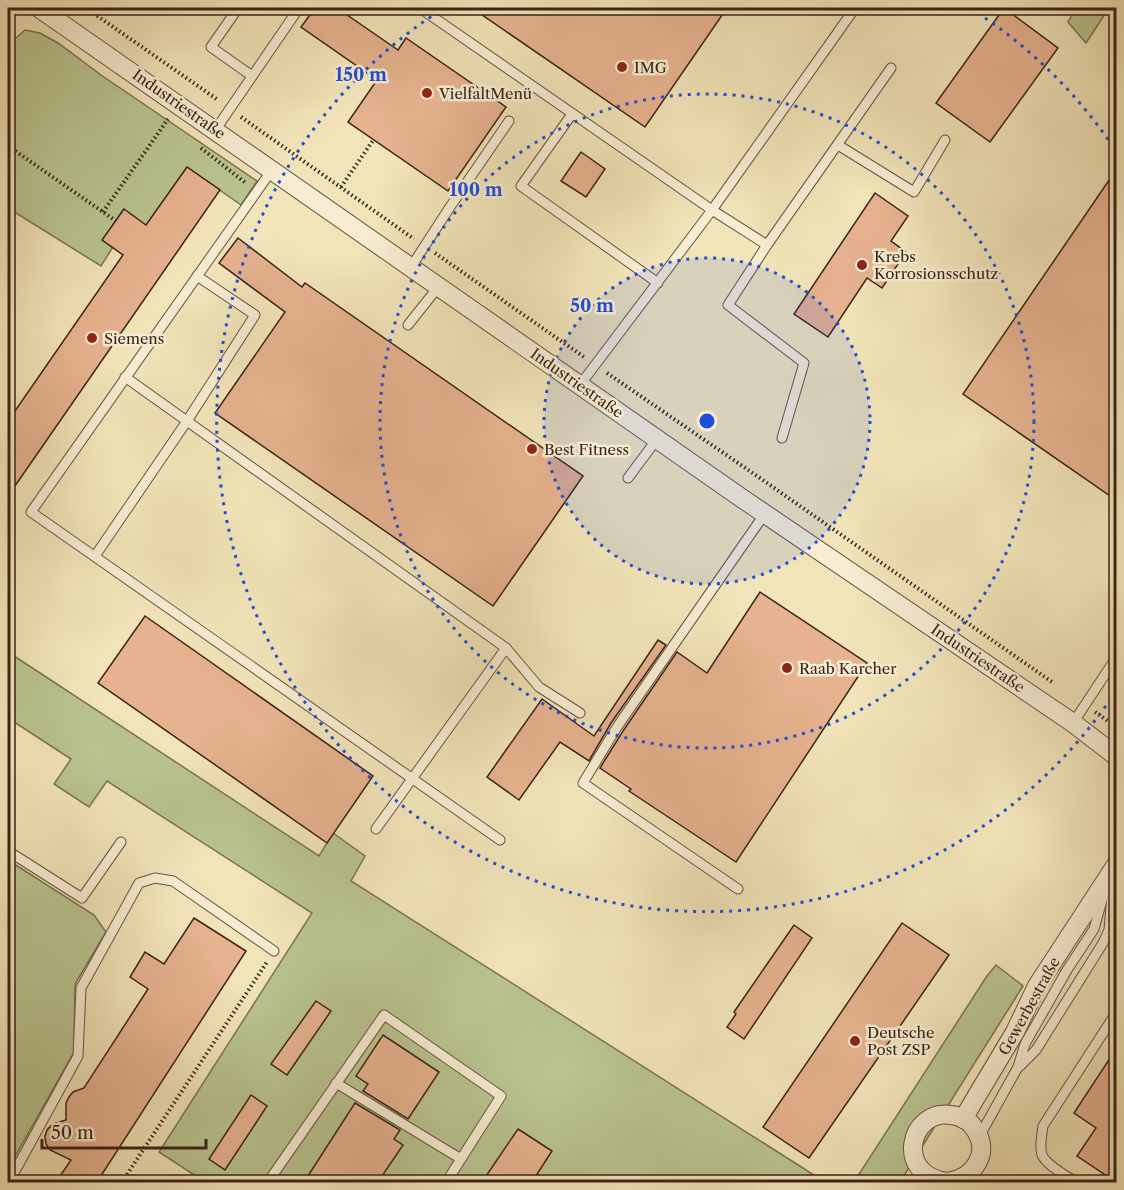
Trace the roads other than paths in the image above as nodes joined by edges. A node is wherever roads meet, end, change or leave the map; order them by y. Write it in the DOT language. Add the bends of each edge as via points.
graph roads {
  1 [pos="39,8"];
  2 [pos="238,8"];
  3 [pos="299,8"];
  4 [pos="420,8"];
  5 [pos="855,8"];
  6 [pos="891,69"];
  7 [pos="252,76"];
  8 [pos="572,114"];
  9 [pos="509,121"];
  10 [pos="216,129"];
  11 [pos="945,140"];
  12 [pos="838,145"];
  13 [pos="272,170"];
  14 [pos="712,210"];
  15 [pos="767,245"];
  16 [pos="411,267"];
  17 [pos="197,276"];
  18 [pos="658,283"];
  19 [pos="439,286"];
  20 [pos="408,325"];
  21 [pos="125,377"];
  22 [pos="580,385"];
  23 [pos="187,421"];
  24 [pos="782,438"];
  25 [pos="657,439"];
  26 [pos="628,478"];
  27 [pos="759,522"];
  28 [pos="95,556"];
  29 [pos="506,648"];
  30 [pos="1116,658"];
  31 [pos="580,713"];
  32 [pos="1073,723"];
  33 [pos="1116,756"];
  34 [pos="412,778"];
  35 [pos="376,829"];
  36 [pos="500,840"];
  37 [pos="121,842"];
  38 [pos="8,851"];
  39 [pos="1112,872"];
  40 [pos="738,889"];
  41 [pos="274,951"];
  42 [pos="1116,1013"];
  43 [pos="1018,1067"];
  44 [pos="336,1083"];
  45 [pos="963,1119"];
  46 [pos="979,1137"];
  47 [pos="461,1158"];
  48 [pos="917,1177"];
  49 [pos="12,1181"];
  50 [pos="268,1182"];
  51 [pos="449,1182"];
  52 [pos="948,1182"];
  53 [pos="1076,1182"];
  1 -- 10 [label="street, Industriestraße"];
  2 -- 7 [label="lane" via="211,47"];
  3 -- 7 [label="lane"];
  4 -- 8 [label="lane"];
  5 -- 14 [label="lane"];
  6 -- 12 [label="lane"];
  7 -- 10 [label="lane"];
  8 -- 14 [label="lane"];
  8 -- 18 [label="lane" via="521,186"];
  9 -- 16 [label="lane"];
  10 -- 13 [label="street, Industriestraße"];
  11 -- 12 [label="lane" via="914,192"];
  12 -- 15 [label="lane"];
  13 -- 16 [label="street, Industriestraße"];
  13 -- 17 [label="lane"];
  14 -- 15 [label="lane"];
  14 -- 18 [label="lane"];
  15 -- 24 [label="lane" via="728,306 804,363"];
  16 -- 19 [label="street, Industriestraße"];
  17 -- 21 [label="lane"];
  17 -- 23 [label="lane" via="255,315"];
  18 -- 22 [label="lane"];
  19 -- 20 [label="lane"];
  19 -- 22 [label="street, Industriestraße"];
  21 -- 23 [label="lane"];
  21 -- 28 [label="lane" via="32,512"];
  22 -- 25 [label="street, Industriestraße"];
  23 -- 28 [label="lane"];
  23 -- 29 [label="lane"];
  25 -- 26 [label="lane"];
  25 -- 32 [label="street, Industriestraße"];
  27 -- 40 [label="lane" via="617,727 583,783"];
  28 -- 34 [label="lane"];
  29 -- 31 [label="lane" via="539,687"];
  29 -- 34 [label="lane"];
  30 -- 32 [label="lane"];
  32 -- 33 [label="street, Industriestraße"];
  34 -- 35 [label="lane"];
  34 -- 36 [label="lane"];
  37 -- 38 [label="lane" via="82,898"];
  39 -- 43 [label="lane" via="1094,929 1025,1044"];
  39 -- 43 [label="lane" via="1109,930 1104,943 1036,1050"];
  39 -- 45 [label="street, Gewerbestraße" via="1037,986 1015,1032"];
  41 -- 49 [label="lane" via="173,881 155,878 139,883 81,988 78,1056"];
  42 -- 53 [label="lane" via="1043,1126 1042,1156"];
  43 -- 46 [label="lane"];
  44 -- 47 [label="lane"];
  44 -- 47 [label="lane" via="384,1015 501,1096"];
  44 -- 50 [label="lane"];
  45 -- 46 [label="street"];
  45 -- 48 [label="street" via="946,1114 935,1116 919,1129 913,1149"];
  46 -- 52 [label="street" via="980,1158 975,1168 968,1176"];
  47 -- 51 [label="lane"];
  48 -- 52 [label="street"];
}
